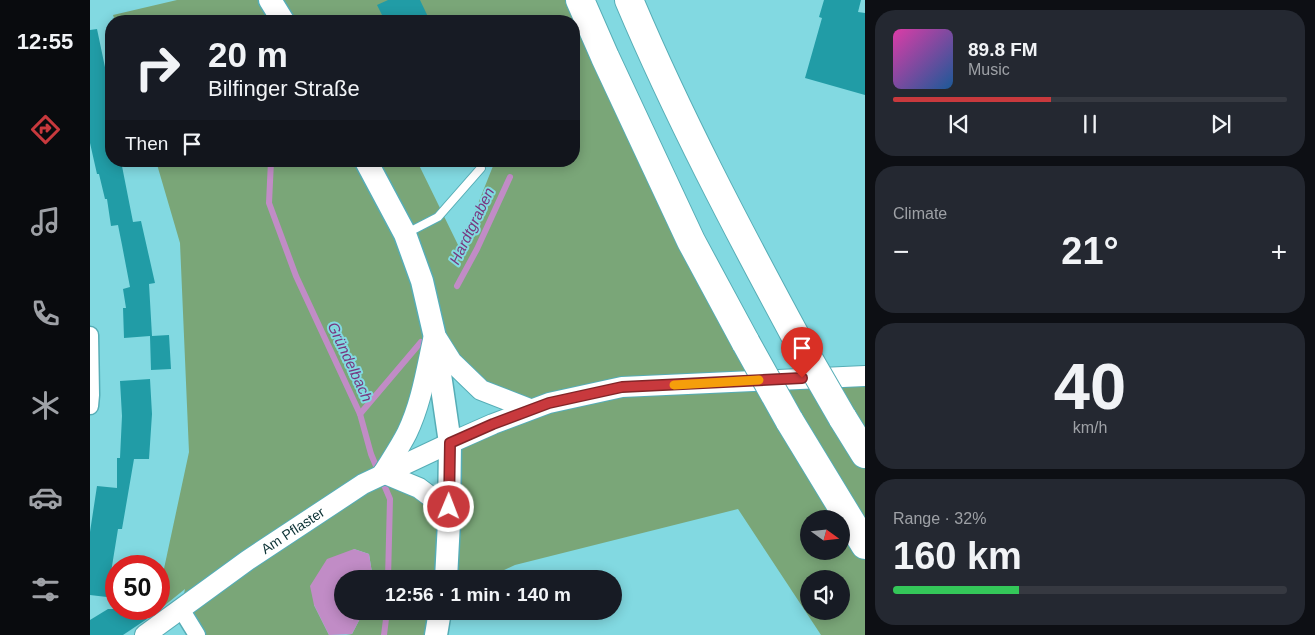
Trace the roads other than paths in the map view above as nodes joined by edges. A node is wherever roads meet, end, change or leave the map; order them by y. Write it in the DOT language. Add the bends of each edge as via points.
graph roads {
  1 [pos="270,0"];
  2 [pos="580,0"];
  3 [pos="629,0"];
  4 [pos="279,15"];
  5 [pos="369,167"];
  6 [pos="481,167"];
  7 [pos="405,234"];
  8 [pos="434,333"];
  9 [pos="90,335"];
  10 [pos="865,376"];
  11 [pos="90,406"];
  12 [pos="530,409"];
  13 [pos="450,443"];
  14 [pos="865,454"];
  15 [pos="383,473"];
  16 [pos="449,522"];
  17 [pos="865,545"];
  18 [pos="446,570"];
  19 [pos="181,609"];
  20 [pos="438,620"];
  21 [pos="145,635"];
  22 [pos="197,635"];
  23 [pos="436,635"];
  1 -- 4 [label="main road"];
  2 -- 17 [label="highway, bridge" via="692,241 789,420"];
  3 -- 14 [label="highway, bridge" via="733,221"];
  5 -- 7 [label="main road"];
  6 -- 7 [label="lane" via="438,217"];
  7 -- 8 [label="main road" via="422,282"];
  8 -- 12 [label="street" via="452,362 481,390"];
  8 -- 13 [label="main road"];
  8 -- 15 [label="street" via="415,413"];
  9 -- 11 [label="street"];
  10 -- 12 [label="street, Am Pflaster" via="622,387"];
  12 -- 13 [label="street, Am Pflaster"];
  13 -- 15 [label="street, Am Pflaster"];
  13 -- 16 [label="main road"];
  15 -- 16 [label="street" via="420,488 431,497"];
  15 -- 19 [label="street, Am Pflaster" via="248,560"];
  16 -- 18 [label="main road"];
  19 -- 21 [label="street, Am Pflaster"];
  19 -- 22 [label="street"];
  20 -- 23 [label="main road"];
}
